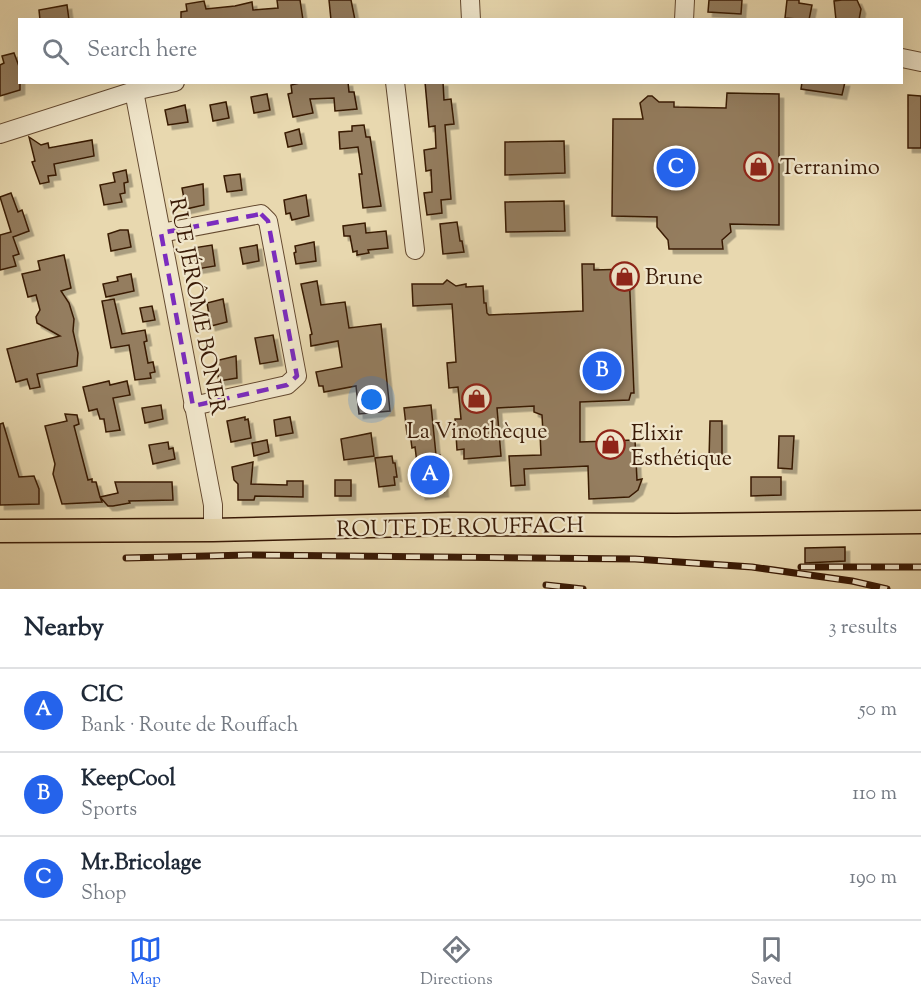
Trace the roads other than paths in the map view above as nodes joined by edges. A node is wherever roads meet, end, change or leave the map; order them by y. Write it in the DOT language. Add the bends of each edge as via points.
graph roads {
  1 [pos="470,0"];
  2 [pos="684,0"];
  3 [pos="471,18"];
  4 [pos="684,18"];
  5 [pos="903,58"];
  6 [pos="921,62"];
  7 [pos="166,84"];
  8 [pos="395,84"];
  9 [pos="134,91"];
  10 [pos="0,134"];
  11 [pos="161,233"];
  12 [pos="415,250"];
  13 [pos="193,406"];
  14 [pos="921,522"];
  15 [pos="213,530"];
  16 [pos="0,531"];
  1 -- 3 [label="street"];
  2 -- 4 [label="street"];
  5 -- 6 [label="street"];
  7 -- 9 [label="street"];
  8 -- 12 [label="street"];
  9 -- 10 [label="street"];
  9 -- 11 [label="street, RUE JÉRÔME BONER"];
  11 -- 13 [label="street, RUE JÉRÔME BONER"];
  11 -- 13 [label="street" via="261,214 268,221 297,376 287,386"];
  13 -- 15 [label="street, RUE JÉRÔME BONER" via="213,506"];
  14 -- 15 [label="main road, ROUTE DE ROUFFACH" via="460,524"];
  15 -- 16 [label="main road, ROUTE DE ROUFFACH"];
}
